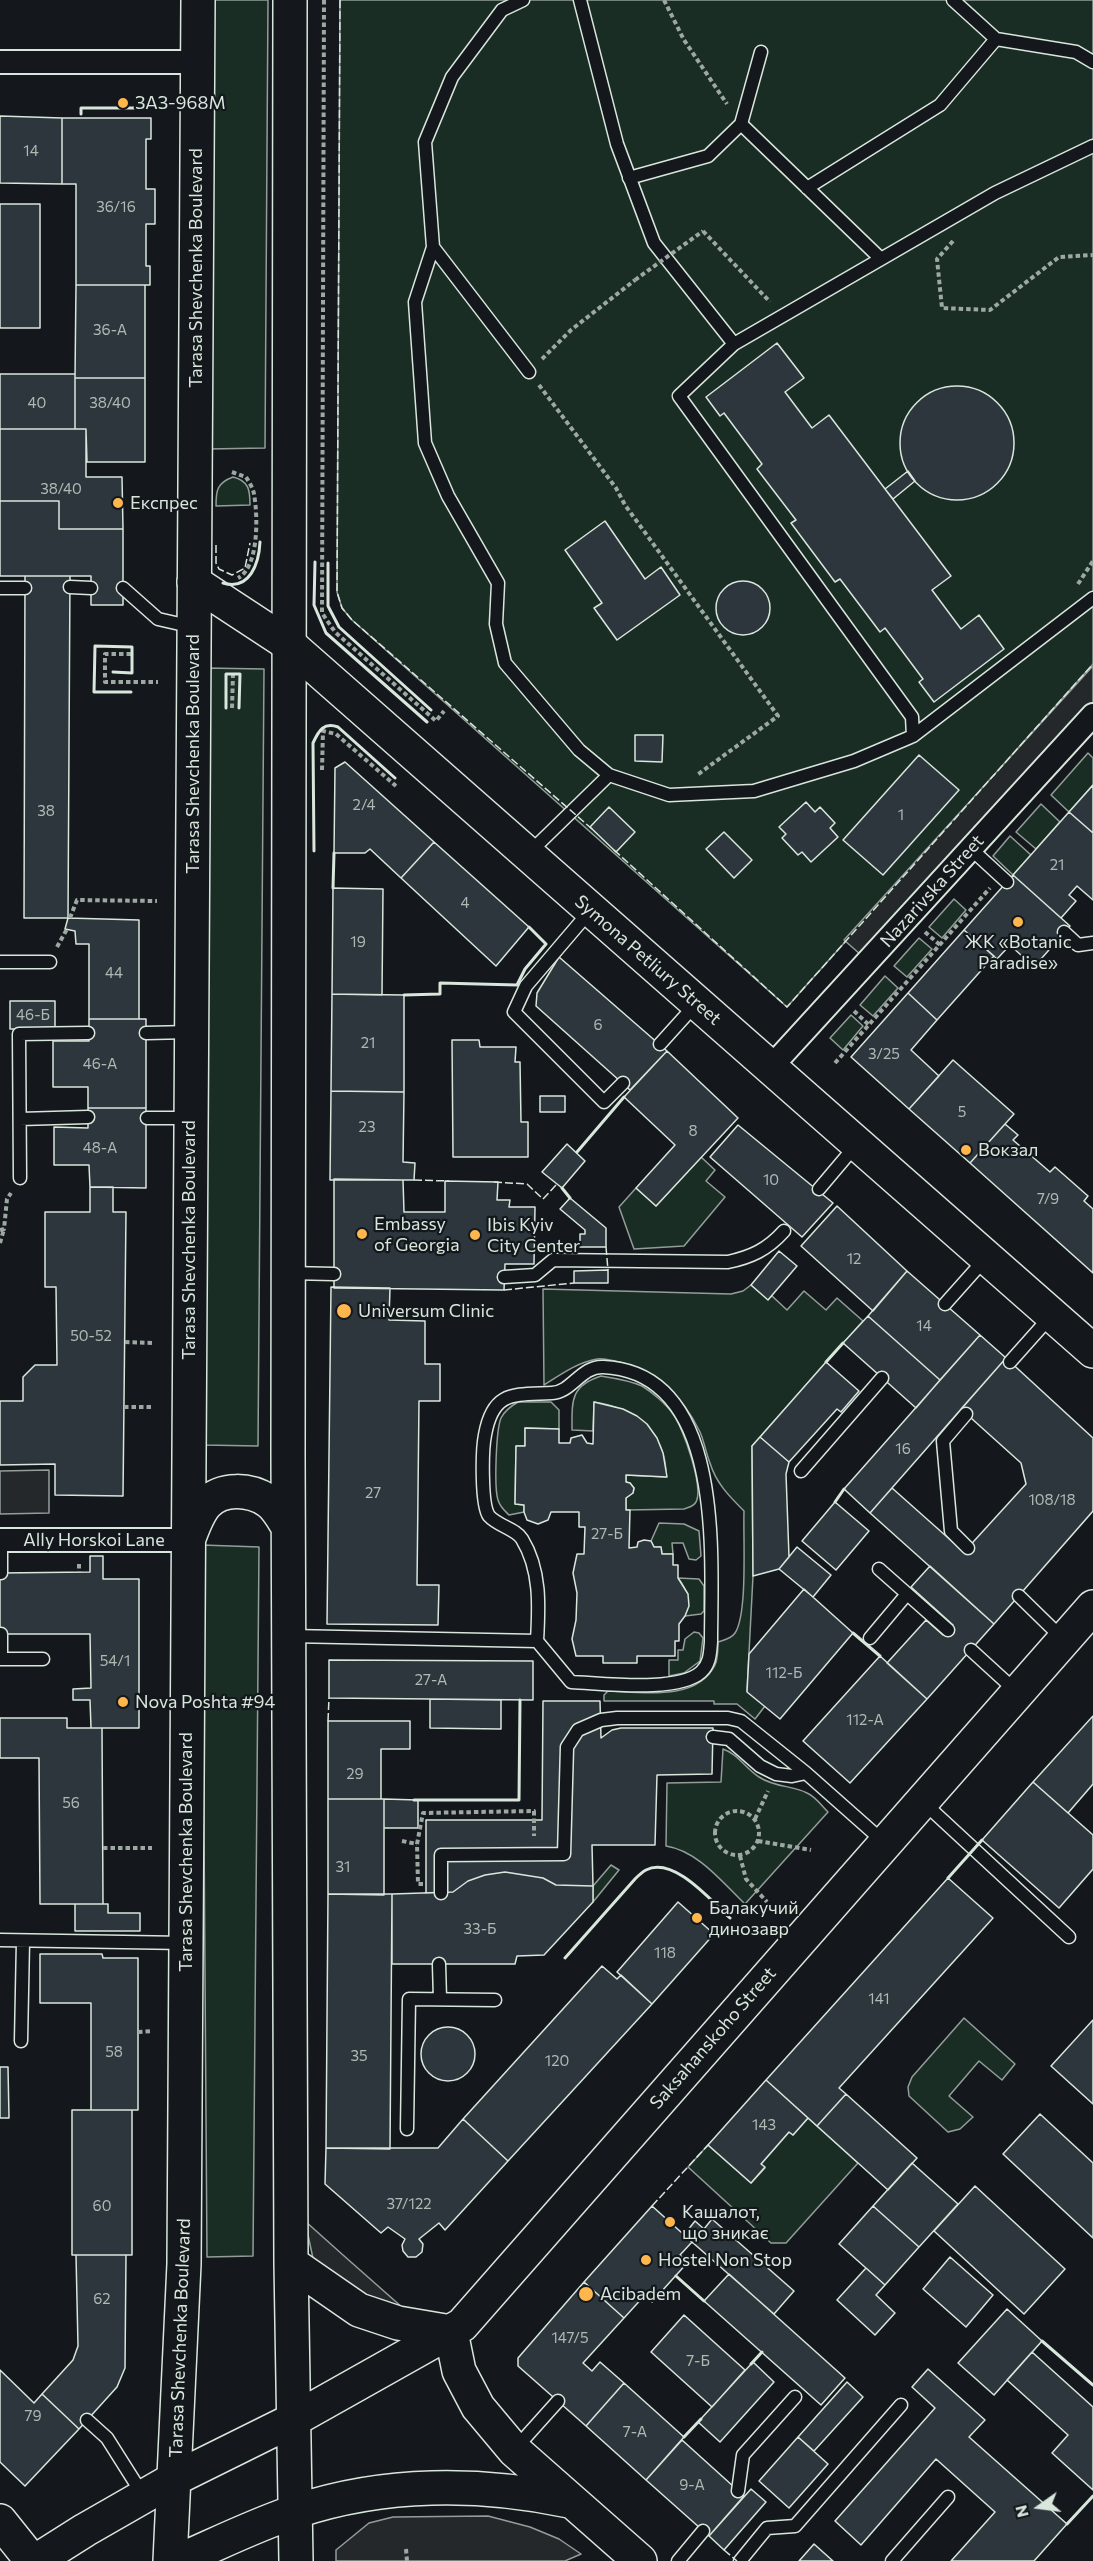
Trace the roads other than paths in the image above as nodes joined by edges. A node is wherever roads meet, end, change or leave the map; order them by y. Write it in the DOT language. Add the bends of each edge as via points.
graph roads {
  1 [pos="198,0"];
  2 [pos="290,0"];
  3 [pos="523,0"];
  4 [pos="580,0"];
  5 [pos="953,0"];
  6 [pos="996,39"];
  7 [pos="761,52"];
  8 [pos="0,62"];
  9 [pos="197,62"];
  10 [pos="1093,62"];
  11 [pos="741,124"];
  12 [pos="1093,146"];
  13 [pos="629,178"];
  14 [pos="807,188"];
  15 [pos="433,247"];
  16 [pos="881,259"];
  17 [pos="734,344"];
  18 [pos="529,372"];
  19 [pos="194,582"];
  20 [pos="70,587"];
  21 [pos="0,588"];
  22 [pos="25,588"];
  23 [pos="91,588"];
  24 [pos="123,588"];
  25 [pos="1093,598"];
  26 [pos="194,627"];
  27 [pos="290,645"];
  28 [pos="1093,715"];
  29 [pos="913,736"];
  30 [pos="609,775"];
  31 [pos="970,849"];
  32 [pos="528,854"];
  33 [pos="1004,880"];
  34 [pos="590,910"];
  35 [pos="1064,932"];
  36 [pos="1093,943"];
  37 [pos="0,962"];
  38 [pos="50,962"];
  39 [pos="697,1003"];
  40 [pos="191,1032"];
  41 [pos="88,1033"];
  42 [pos="146,1033"];
  43 [pos="660,1044"];
  44 [pos="771,1067"];
  45 [pos="622,1083"];
  46 [pos="88,1118"];
  47 [pos="147,1118"];
  48 [pos="20,1119"];
  49 [pos="190,1119"];
  50 [pos="858,1143"];
  51 [pos="21,1178"];
  52 [pos="819,1189"];
  53 [pos="784,1231"];
  54 [pos="987,1256"];
  55 [pos="288,1273"];
  56 [pos="334,1274"];
  57 [pos="504,1277"];
  58 [pos="945,1304"];
  59 [pos="1052,1314"];
  60 [pos="1093,1350"];
  61 [pos="1010,1362"];
  62 [pos="882,1378"];
  63 [pos="966,1414"];
  64 [pos="801,1471"];
  65 [pos="288,1527"];
  66 [pos="1,1540"];
  67 [pos="188,1540"];
  68 [pos="968,1548"];
  69 [pos="879,1569"];
  70 [pos="1,1573"];
  71 [pos="907,1594"];
  72 [pos="1019,1596"];
  73 [pos="1093,1607"];
  74 [pos="948,1630"];
  75 [pos="1,1634"];
  76 [pos="289,1636"];
  77 [pos="870,1638"];
  78 [pos="1064,1640"];
  79 [pos="537,1641"];
  80 [pos="971,1650"];
  81 [pos="43,1659"];
  82 [pos="1018,1692"];
  83 [pos="713,1737"];
  84 [pos="806,1773"];
  85 [pos="922,1801"];
  86 [pos="885,1844"];
  87 [pos="441,1893"];
  88 [pos="1069,1937"];
  89 [pos="0,1940"];
  90 [pos="22,1941"];
  91 [pos="186,1942"];
  92 [pos="440,1964"];
  93 [pos="440,1999"];
  94 [pos="495,2000"];
  95 [pos="21,2041"];
  96 [pos="408,2130"];
  97 [pos="291,2263"];
  98 [pos="451,2332"];
  99 [pos="795,2397"];
  100 [pos="558,2401"];
  101 [pos="901,2405"];
  102 [pos="87,2420"];
  103 [pos="293,2420"];
  104 [pos="514,2450"];
  105 [pos="174,2479"];
  106 [pos="738,2491"];
  107 [pos="143,2496"];
  108 [pos="948,2497"];
  109 [pos="568,2501"];
  110 [pos="296,2511"];
  111 [pos="0,2521"];
  112 [pos="704,2531"];
  113 [pos="34,2561"];
  114 [pos="170,2561"];
  115 [pos="178,2561"];
  116 [pos="296,2561"];
  117 [pos="639,2561"];
  118 [pos="678,2561"];
  119 [pos="740,2561"];
  120 [pos="892,2561"];
  1 -- 9 [label="main road, Tarasa Shevchenka Boulevard"];
  2 -- 27 [label="main road"];
  3 -- 15 [label="lane" via="502,10 452,77 425,142"];
  4 -- 13 [label="lane" via="616,144"];
  5 -- 6 [label="lane"];
  6 -- 10 [label="lane" via="1076,52"];
  6 -- 14 [label="lane" via="940,105"];
  7 -- 11 [label="lane"];
  8 -- 9 [label="street"];
  9 -- 19 [label="main road, Tarasa Shevchenka Boulevard"];
  11 -- 13 [label="lane" via="708,156"];
  11 -- 14 [label="lane"];
  12 -- 16 [label="lane" via="995,193"];
  13 -- 17 [label="lane" via="654,243"];
  14 -- 16 [label="lane"];
  15 -- 18 [label="lane"];
  15 -- 30 [label="lane" via="415,302 425,443 448,496 498,584 496,624 506,663 579,750"];
  16 -- 17 [label="lane"];
  17 -- 29 [label="lane" via="679,396 912,717"];
  19 -- 26 [label="main road, Tarasa Shevchenka Boulevard"];
  19 -- 27 [label="main road, Symona Petliury Street"];
  20 -- 23 [label="lane"];
  21 -- 22 [label="lane"];
  24 -- 26 [label="lane" via="158,619"];
  25 -- 29 [label="lane"];
  26 -- 40 [label="main road, Tarasa Shevchenka Boulevard"];
  27 -- 32 [label="main road, Symona Petliury Street"];
  27 -- 55 [label="main road"];
  28 -- 31 [label="street, Nazarivska Street"];
  29 -- 30 [label="lane" via="854,761 754,791 669,795"];
  30 -- 32 [label="lane"];
  31 -- 33 [label="lane"];
  31 -- 44 [label="street, Nazarivska Street"];
  32 -- 34 [label="main road, Symona Petliury Street"];
  34 -- 39 [label="main road, Symona Petliury Street"];
  34 -- 45 [label="lane" via="526,986 514,1012 604,1102"];
  35 -- 36 [label="lane" via="1077,945"];
  37 -- 38 [label="lane"];
  39 -- 43 [label="lane"];
  39 -- 44 [label="main road, Symona Petliury Street"];
  40 -- 42 [label="lane"];
  40 -- 49 [label="main road, Tarasa Shevchenka Boulevard"];
  41 -- 48 [label="lane" via="19,1034"];
  44 -- 50 [label="main road, Symona Petliury Street"];
  46 -- 48 [label="lane"];
  47 -- 49 [label="lane"];
  48 -- 51 [label="lane"];
  49 -- 67 [label="main road, Tarasa Shevchenka Boulevard"];
  50 -- 52 [label="lane"];
  50 -- 54 [label="main road, Symona Petliury Street"];
  53 -- 57 [label="lane" via="771,1245 750,1257 728,1262 553,1260 535,1275"];
  54 -- 58 [label="lane"];
  54 -- 59 [label="main road, Symona Petliury Street"];
  55 -- 56 [label="lane"];
  55 -- 65 [label="main road"];
  59 -- 60 [label="main road, Symona Petliury Street"];
  59 -- 61 [label="lane"];
  62 -- 64 [label="lane"];
  63 -- 68 [label="lane" via="944,1441 951,1531"];
  65 -- 67 [label="main road" via="270,1502 254,1494 230,1491 206,1504"];
  65 -- 76 [label="main road"];
  66 -- 67 [label="street, Ally Horskoi Lane"];
  66 -- 70 [label="lane"];
  67 -- 91 [label="main road, Tarasa Shevchenka Boulevard"];
  69 -- 71 [label="lane"];
  71 -- 74 [label="lane"];
  71 -- 77 [label="lane"];
  72 -- 78 [label="lane"];
  73 -- 78 [label="main road, Saksahanskoho Street"];
  75 -- 81 [label="lane" via="1,1659"];
  76 -- 79 [label="lane"];
  76 -- 97 [label="main road"];
  78 -- 82 [label="main road, Saksahanskoho Street"];
  79 -- 79 [label="lane" via="539,1597 534,1564 521,1536 488,1515 484,1502 485,1436 491,1416 500,1401 515,1394 556,1393 584,1371 601,1367 645,1378 679,1411 693,1434 708,1498 709,1660 701,1672 671,1685 571,1682"];
  80 -- 82 [label="lane"];
  82 -- 85 [label="main road, Saksahanskoho Street"];
  83 -- 84 [label="lane" via="729,1739 760,1766 776,1774"];
  84 -- 86 [label="lane"];
  84 -- 87 [label="lane" via="735,1719 601,1720 578,1730 567,1748 564,1854 441,1855"];
  85 -- 86 [label="main road, Saksahanskoho Street"];
  85 -- 88 [label="lane"];
  86 -- 98 [label="main road, Saksahanskoho Street" via="462,2325"];
  89 -- 90 [label="lane"];
  90 -- 91 [label="lane"];
  90 -- 95 [label="lane"];
  91 -- 105 [label="main road, Tarasa Shevchenka Boulevard" via="184,2264"];
  92 -- 93 [label="lane"];
  93 -- 94 [label="lane"];
  93 -- 96 [label="lane" via="409,1999"];
  97 -- 98 [label="main road" via="359,2310 398,2323"];
  97 -- 103 [label="main road"];
  98 -- 103 [label="main road, Saksahanskoho Street"];
  98 -- 104 [label="main road" via="459,2371 468,2391"];
  99 -- 106 [label="lane" via="743,2455"];
  100 -- 104 [label="lane"];
  101 -- 119 [label="lane" via="795,2526 767,2528"];
  102 -- 107 [label="lane" via="107,2438"];
  103 -- 105 [label="main road, Saksahanskoho Street"];
  103 -- 110 [label="main road"];
  104 -- 109 [label="main road"];
  105 -- 107 [label="main road, Saksahanskoho Street"];
  105 -- 114 [label="main road, Tarasa Shevchenka Boulevard"];
  107 -- 113 [label="main road, Saksahanskoho Street"];
  108 -- 120 [label="lane"];
  109 -- 110 [label="main road" via="492,2490 406,2489 353,2496"];
  109 -- 117 [label="main road"];
  110 -- 115 [label="main road"];
  110 -- 116 [label="main road"];
  111 -- 113 [label="main road"];
  112 -- 118 [label="lane"];
}
